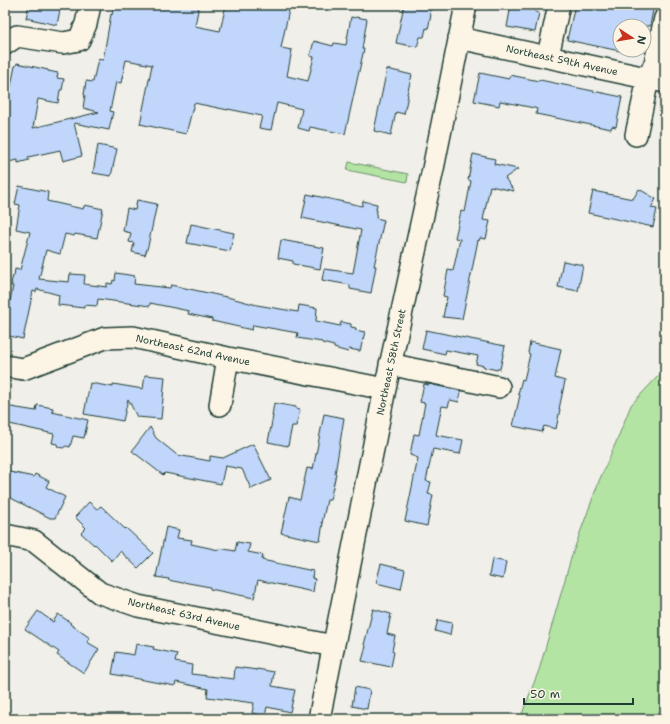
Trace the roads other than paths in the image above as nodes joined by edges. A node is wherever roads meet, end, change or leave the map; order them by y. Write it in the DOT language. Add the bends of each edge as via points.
graph roads {
  1 [pos="90,5"];
  2 [pos="466,5"];
  3 [pos="559,5"];
  4 [pos="665,18"];
  5 [pos="459,38"];
  6 [pos="6,42"];
  7 [pos="548,56"];
  8 [pos="657,80"];
  9 [pos="636,135"];
  10 [pos="228,358"];
  11 [pos="390,364"];
  12 [pos="5,366"];
  13 [pos="499,387"];
  14 [pos="384,389"];
  15 [pos="220,405"];
  16 [pos="5,535"];
  17 [pos="333,646"];
  18 [pos="319,719"];
  1 -- 6 [label="street" via="79,40 63,43 17,36"];
  2 -- 5 [label="street, Northeast 58th Street"];
  3 -- 7 [label="street"];
  4 -- 8 [label="street" via="655,63"];
  5 -- 7 [label="street, Northeast 59th Avenue"];
  5 -- 11 [label="street, Northeast 58th Street" via="433,171"];
  7 -- 8 [label="street, Northeast 59th Avenue"];
  8 -- 9 [label="street"];
  10 -- 12 [label="street, Northeast 62nd Avenue" via="126,337 105,338 23,368"];
  10 -- 14 [label="street, Northeast 62nd Avenue"];
  10 -- 15 [label="street"];
  11 -- 13 [label="street"];
  11 -- 14 [label="street, Northeast 58th Street"];
  14 -- 17 [label="street, Northeast 58th Street"];
  16 -- 17 [label="street, Northeast 63rd Avenue" via="34,541 100,593 138,606"];
  17 -- 18 [label="street, Northeast 58th Street"];
}
